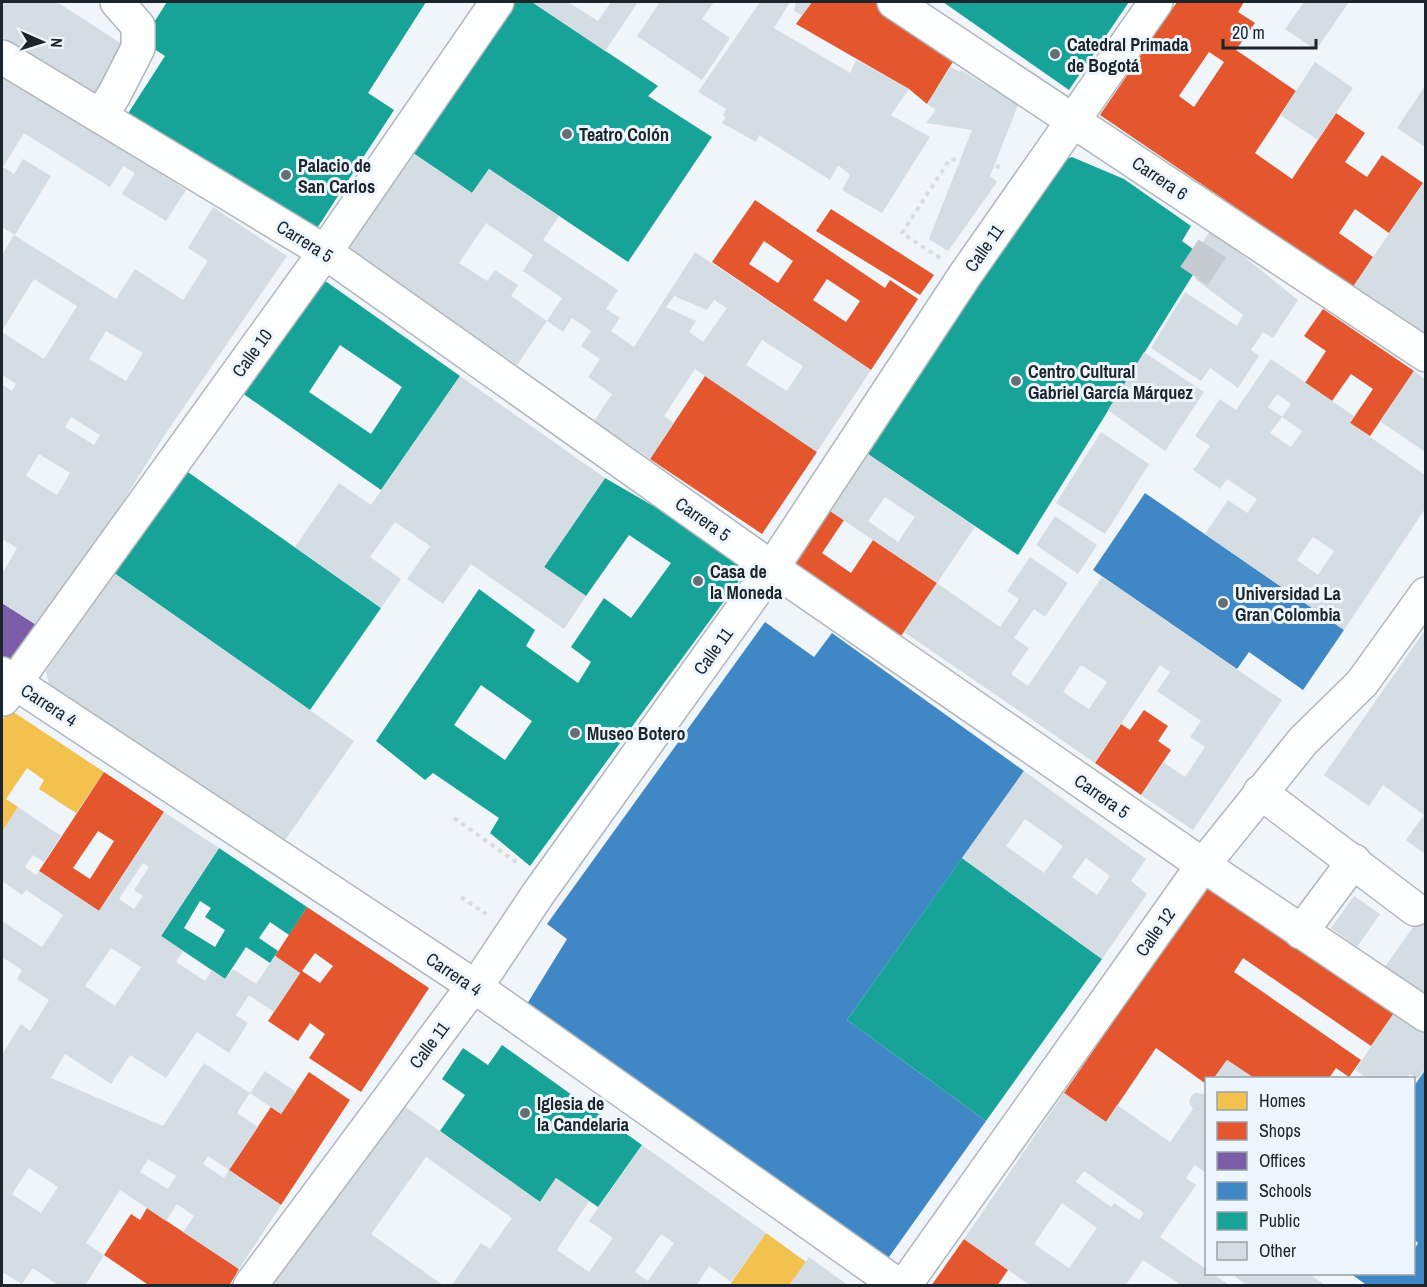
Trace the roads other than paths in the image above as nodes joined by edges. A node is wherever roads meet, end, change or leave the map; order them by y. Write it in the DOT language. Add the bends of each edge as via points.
graph roads {
  1 [pos="117,2"];
  2 [pos="496,2"];
  3 [pos="894,2"];
  4 [pos="1156,2"];
  5 [pos="2,57"];
  6 [pos="100,116"];
  7 [pos="1074,120"];
  8 [pos="325,252"];
  9 [pos="1425,355"];
  10 [pos="772,568"];
  11 [pos="1425,594"];
  12 [pos="6,686"];
  13 [pos="1260,792"];
  14 [pos="1354,861"];
  15 [pos="1203,865"];
  16 [pos="1415,909"];
  17 [pos="1301,932"];
  18 [pos="474,986"];
  19 [pos="1425,1015"];
  20 [pos="250,1286"];
  21 [pos="899,1286"];
  22 [pos="904,1286"];
  1 -- 6 [label="street" via="138,26 138,48"];
  2 -- 8 [label="street, Calle 10"];
  3 -- 7 [label="street, Carrera 6"];
  4 -- 7 [label="street, Calle 11"];
  5 -- 6 [label="street, Carrera 5"];
  6 -- 8 [label="street, Carrera 5"];
  7 -- 9 [label="street, Carrera 6" via="1224,231"];
  7 -- 10 [label="street, Calle 11" via="965,275"];
  8 -- 10 [label="street, Carrera 5"];
  8 -- 12 [label="street, Calle 10"];
  10 -- 15 [label="street, Carrera 5"];
  10 -- 18 [label="street, Calle 11"];
  11 -- 13 [label="street, Calle 12" via="1362,683 1303,741"];
  12 -- 18 [label="street, Carrera 4"];
  13 -- 14 [label="street"];
  13 -- 15 [label="street, Calle 12"];
  14 -- 16 [label="street"];
  14 -- 17 [label="street"];
  15 -- 17 [label="street, Carrera 5"];
  15 -- 22 [label="street, Calle 12"];
  17 -- 19 [label="street, Carrera 5"];
  18 -- 20 [label="street, Calle 11"];
  18 -- 21 [label="street, Carrera 4"];
}
